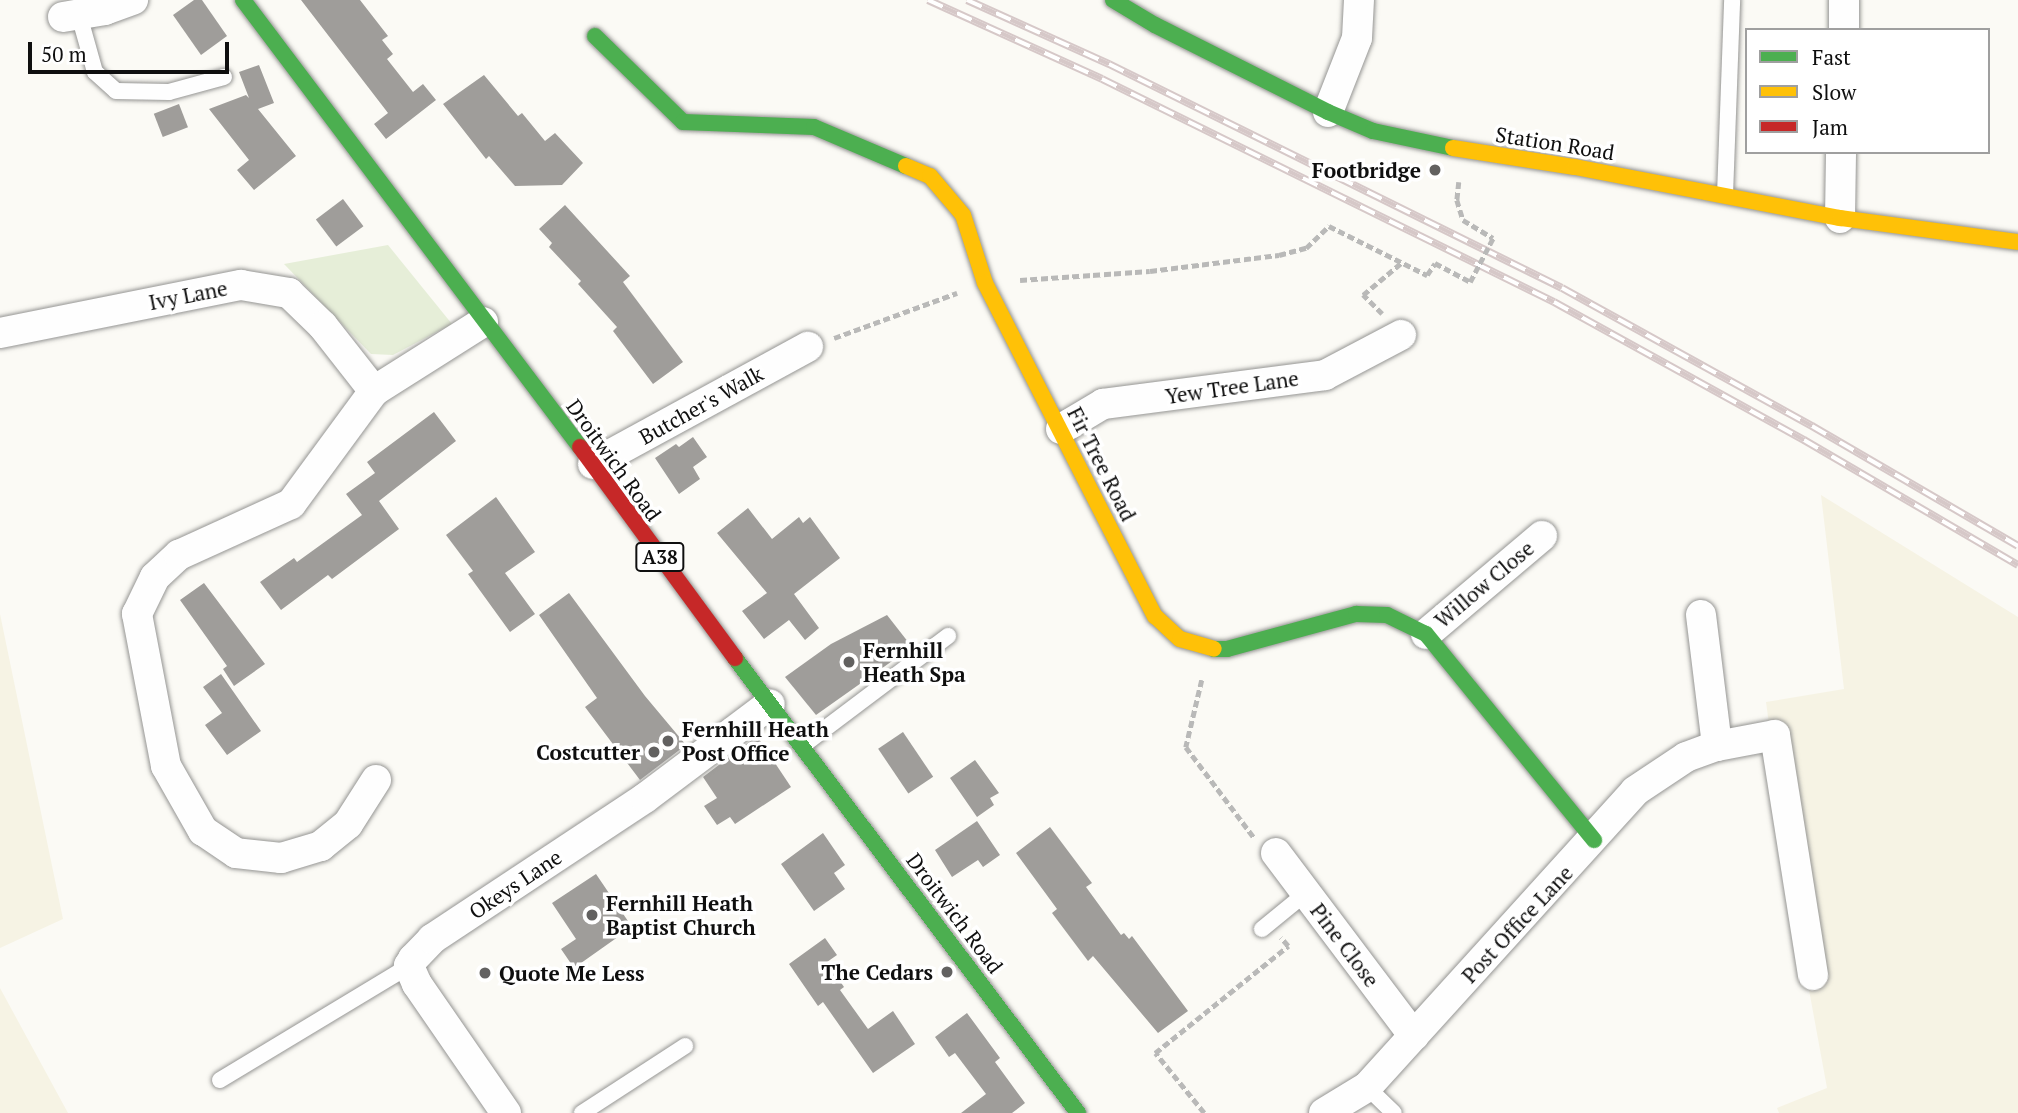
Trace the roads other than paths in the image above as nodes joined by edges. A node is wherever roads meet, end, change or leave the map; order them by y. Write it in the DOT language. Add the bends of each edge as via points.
graph roads {
  1 [pos="133,0"];
  2 [pos="243,0"];
  3 [pos="1112,0"];
  4 [pos="1359,0"];
  5 [pos="1732,0"];
  6 [pos="1844,0"];
  7 [pos="71,16"];
  8 [pos="1844,28"];
  9 [pos="595,36"];
  10 [pos="224,76"];
  11 [pos="1328,112"];
  12 [pos="1841,154"];
  13 [pos="1725,195"];
  14 [pos="1840,218"];
  15 [pos="2018,242"];
  16 [pos="483,323"];
  17 [pos="0,333"];
  18 [pos="1401,335"];
  19 [pos="808,347"];
  20 [pos="374,391"];
  21 [pos="1061,429"];
  22 [pos="593,464"];
  23 [pos="1542,536"];
  24 [pos="1701,615"];
  25 [pos="1426,634"];
  26 [pos="948,636"];
  27 [pos="770,704"];
  28 [pos="802,746"];
  29 [pos="1717,746"];
  30 [pos="376,780"];
  31 [pos="1594,840"];
  32 [pos="1276,853"];
  33 [pos="1306,893"];
  34 [pos="1265,927"];
  35 [pos="409,966"];
  36 [pos="1812,975"];
  37 [pos="1414,1036"];
  38 [pos="685,1046"];
  39 [pos="220,1080"];
  40 [pos="1367,1087"];
  41 [pos="506,1113"];
  42 [pos="582,1113"];
  43 [pos="1078,1113"];
  44 [pos="1324,1113"];
  45 [pos="1394,1113"];
  1 -- 7 [label="street"];
  2 -- 16 [label="street, Droitwich Road / A38"];
  3 -- 11 [label="street, Station Road"];
  4 -- 11 [label="street" via="1357,38"];
  5 -- 13 [label="lane"];
  6 -- 8 [label="street"];
  7 -- 10 [label="lane" via="95,72 116,91 169,92"];
  9 -- 21 [label="street, Fir Tree Road" via="683,122 814,127 930,176 963,215 985,283"];
  11 -- 13 [label="street, Station Road" via="1373,131 1463,150"];
  12 -- 14 [label="street"];
  13 -- 14 [label="street, Station Road"];
  14 -- 15 [label="street, Station Road"];
  16 -- 20 [label="street"];
  16 -- 22 [label="street, Droitwich Road / A38"];
  17 -- 20 [label="street, Ivy Lane" via="241,285 289,293 323,326"];
  18 -- 21 [label="street, Yew Tree Lane" via="1325,375 1102,404"];
  19 -- 22 [label="street, Butcher's Walk"];
  20 -- 30 [label="street" via="291,504 179,555 155,578 137,614 166,766 203,831 236,853 281,858 321,846 348,824"];
  21 -- 25 [label="street, Fir Tree Road" via="1155,616 1180,639 1209,649 1227,649 1356,614 1387,615"];
  22 -- 27 [label="street, Droitwich Road / A38"];
  23 -- 25 [label="street, Willow Close"];
  24 -- 29 [label="street"];
  25 -- 31 [label="street, Fir Tree Road"];
  26 -- 28 [label="lane"];
  27 -- 28 [label="street, Droitwich Road / A38"];
  27 -- 35 [label="street, Okeys Lane" via="645,798 432,939"];
  28 -- 43 [label="street, Droitwich Road / A38"];
  29 -- 31 [label="street, Post Office Lane" via="1686,757 1635,791"];
  29 -- 36 [label="street, Post Office Lane" via="1775,735"];
  31 -- 37 [label="street, Post Office Lane"];
  32 -- 33 [label="street, Pine Close"];
  33 -- 34 [label="lane"];
  33 -- 37 [label="street, Pine Close"];
  35 -- 39 [label="lane"];
  35 -- 41 [label="street"];
  37 -- 40 [label="street, Post Office Lane"];
  38 -- 42 [label="lane"];
  40 -- 44 [label="street, Post Office Lane"];
  40 -- 45 [label="lane"];
}
